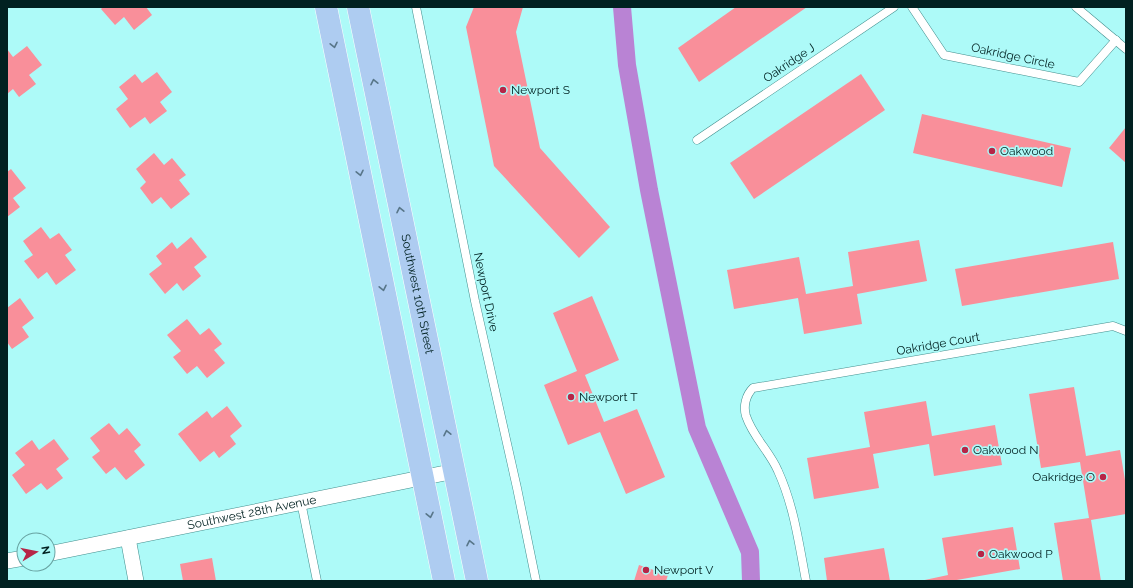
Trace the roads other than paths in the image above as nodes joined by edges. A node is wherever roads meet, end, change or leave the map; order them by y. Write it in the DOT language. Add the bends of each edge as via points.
graph roads {
  1 [pos="326,7"];
  2 [pos="358,7"];
  3 [pos="416,7"];
  4 [pos="894,7"];
  5 [pos="912,7"];
  6 [pos="1076,7"];
  7 [pos="1116,40"];
  8 [pos="1126,49"];
  9 [pos="697,140"];
  10 [pos="1126,331"];
  11 [pos="455,471"];
  12 [pos="422,477"];
  13 [pos="300,502"];
  14 [pos="128,538"];
  15 [pos="56,552"];
  16 [pos="136,581"];
  17 [pos="317,581"];
  18 [pos="444,581"];
  19 [pos="477,581"];
  20 [pos="536,581"];
  21 [pos="806,581"];
  1 -- 12 [label="main road, one-way"];
  11 -- 2 [label="main road, Southwest 10th Street, one-way"];
  3 -- 20 [label="lane, Newport Drive" via="475,301 518,488"];
  4 -- 9 [label="lane, Oakridge J"];
  5 -- 7 [label="lane, Oakridge Circle" via="944,54 1079,82"];
  6 -- 7 [label="lane"];
  7 -- 8 [label="lane"];
  10 -- 21 [label="lane, Oakridge Court" via="1114,326 753,388 745,405 746,415 786,489"];
  11 -- 12 [label="street, Southwest 28th Avenue"];
  19 -- 11 [label="main road, Southwest 10th Street, one-way"];
  12 -- 13 [label="street, Southwest 28th Avenue"];
  12 -- 18 [label="main road, one-way"];
  13 -- 14 [label="street, Southwest 28th Avenue"];
  13 -- 17 [label="lane"];
  14 -- 15 [label="street, Southwest 28th Avenue"];
  14 -- 16 [label="street"];
}
